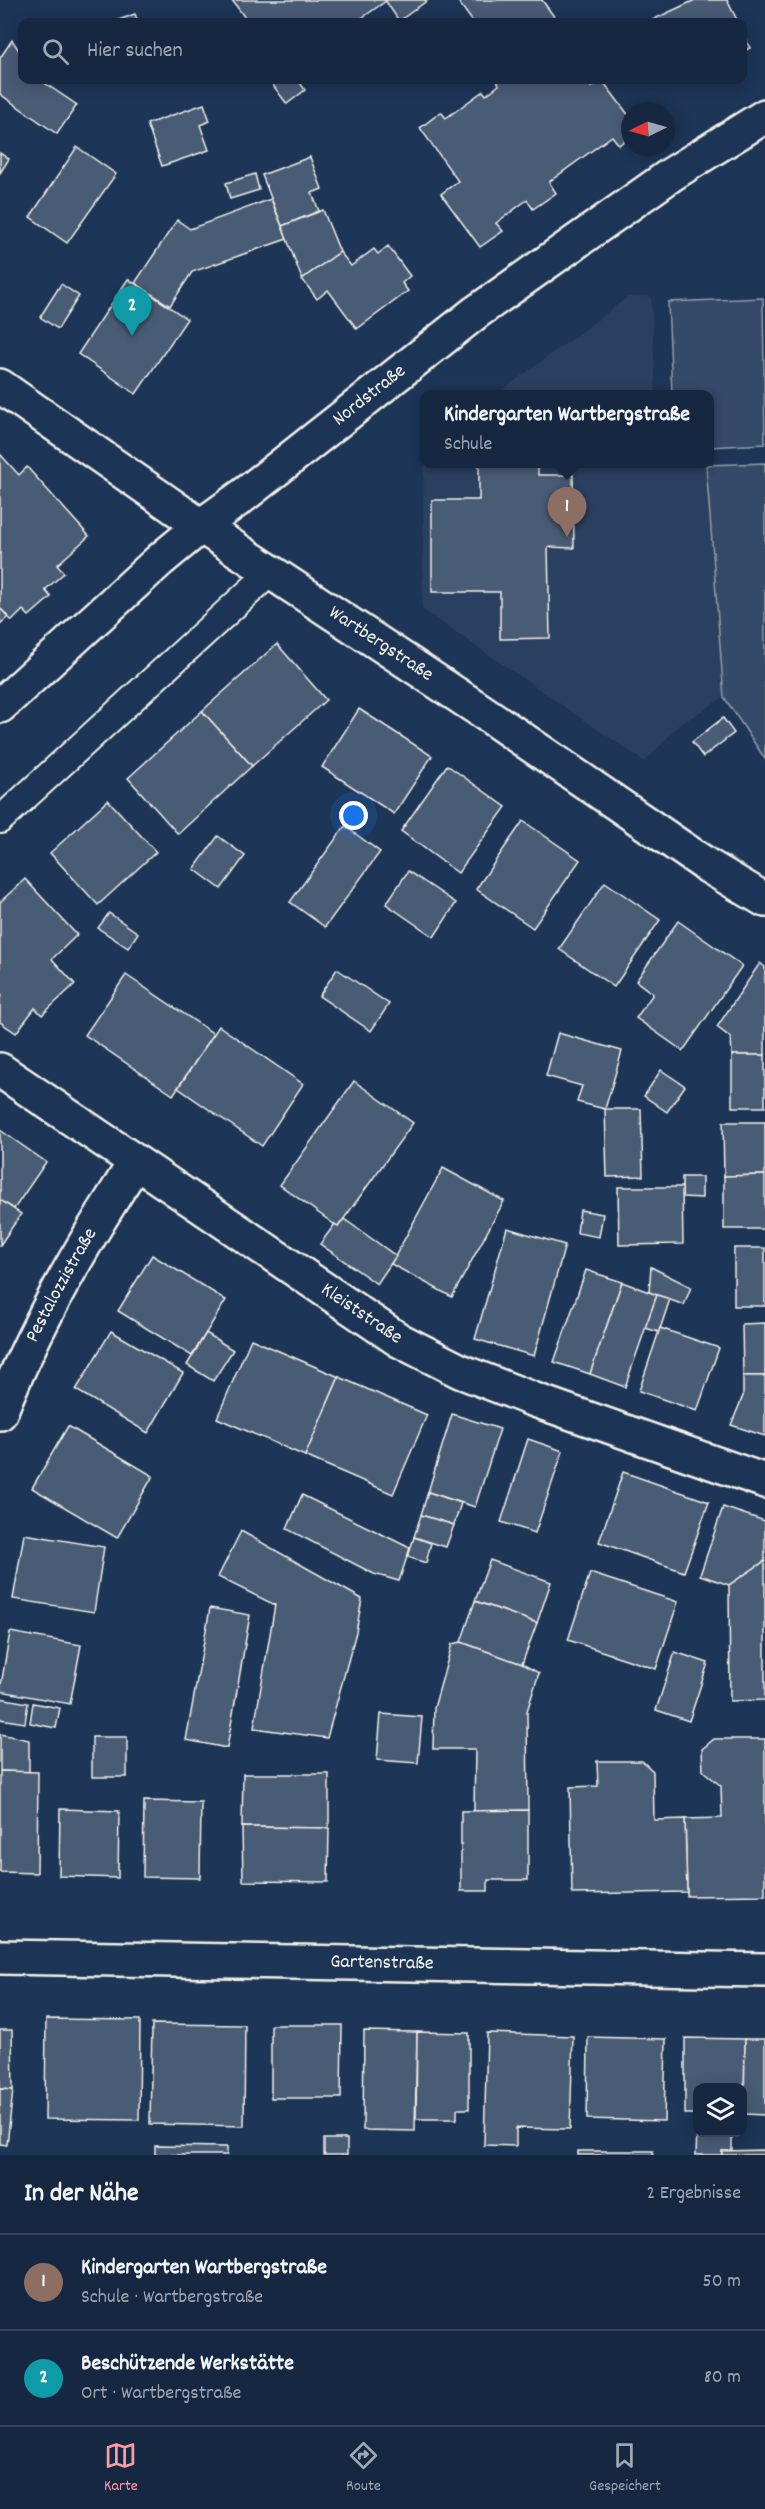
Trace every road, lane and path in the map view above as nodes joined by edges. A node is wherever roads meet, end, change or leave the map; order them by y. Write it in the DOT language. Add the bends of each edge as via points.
graph roads {
  1 [pos="765,116"];
  2 [pos="0,386"];
  3 [pos="201,525"];
  4 [pos="272,571"];
  5 [pos="0,706"];
  6 [pos="0,820"];
  7 [pos="765,900"];
  8 [pos="0,1070"];
  9 [pos="135,1163"];
  10 [pos="0,1413"];
  11 [pos="765,1481"];
  12 [pos="0,1957"];
  13 [pos="765,1970"];
  1 -- 3 [label="street, Nordstraße" via="672,174 475,313"];
  2 -- 3 [label="street, Wartbergstraße"];
  3 -- 4 [label="street, Wartbergstraße"];
  3 -- 5 [label="street, Nordstraße"];
  4 -- 6 [label="lane"];
  4 -- 7 [label="street, Wartbergstraße" via="708,866"];
  8 -- 9 [label="street, Kleiststraße"];
  9 -- 10 [label="street, Pestalozzistraße" via="97,1221 18,1368"];
  9 -- 11 [label="street, Kleiststraße" via="399,1340 460,1371"];
  12 -- 13 [label="street, Gartenstraße"];
}
